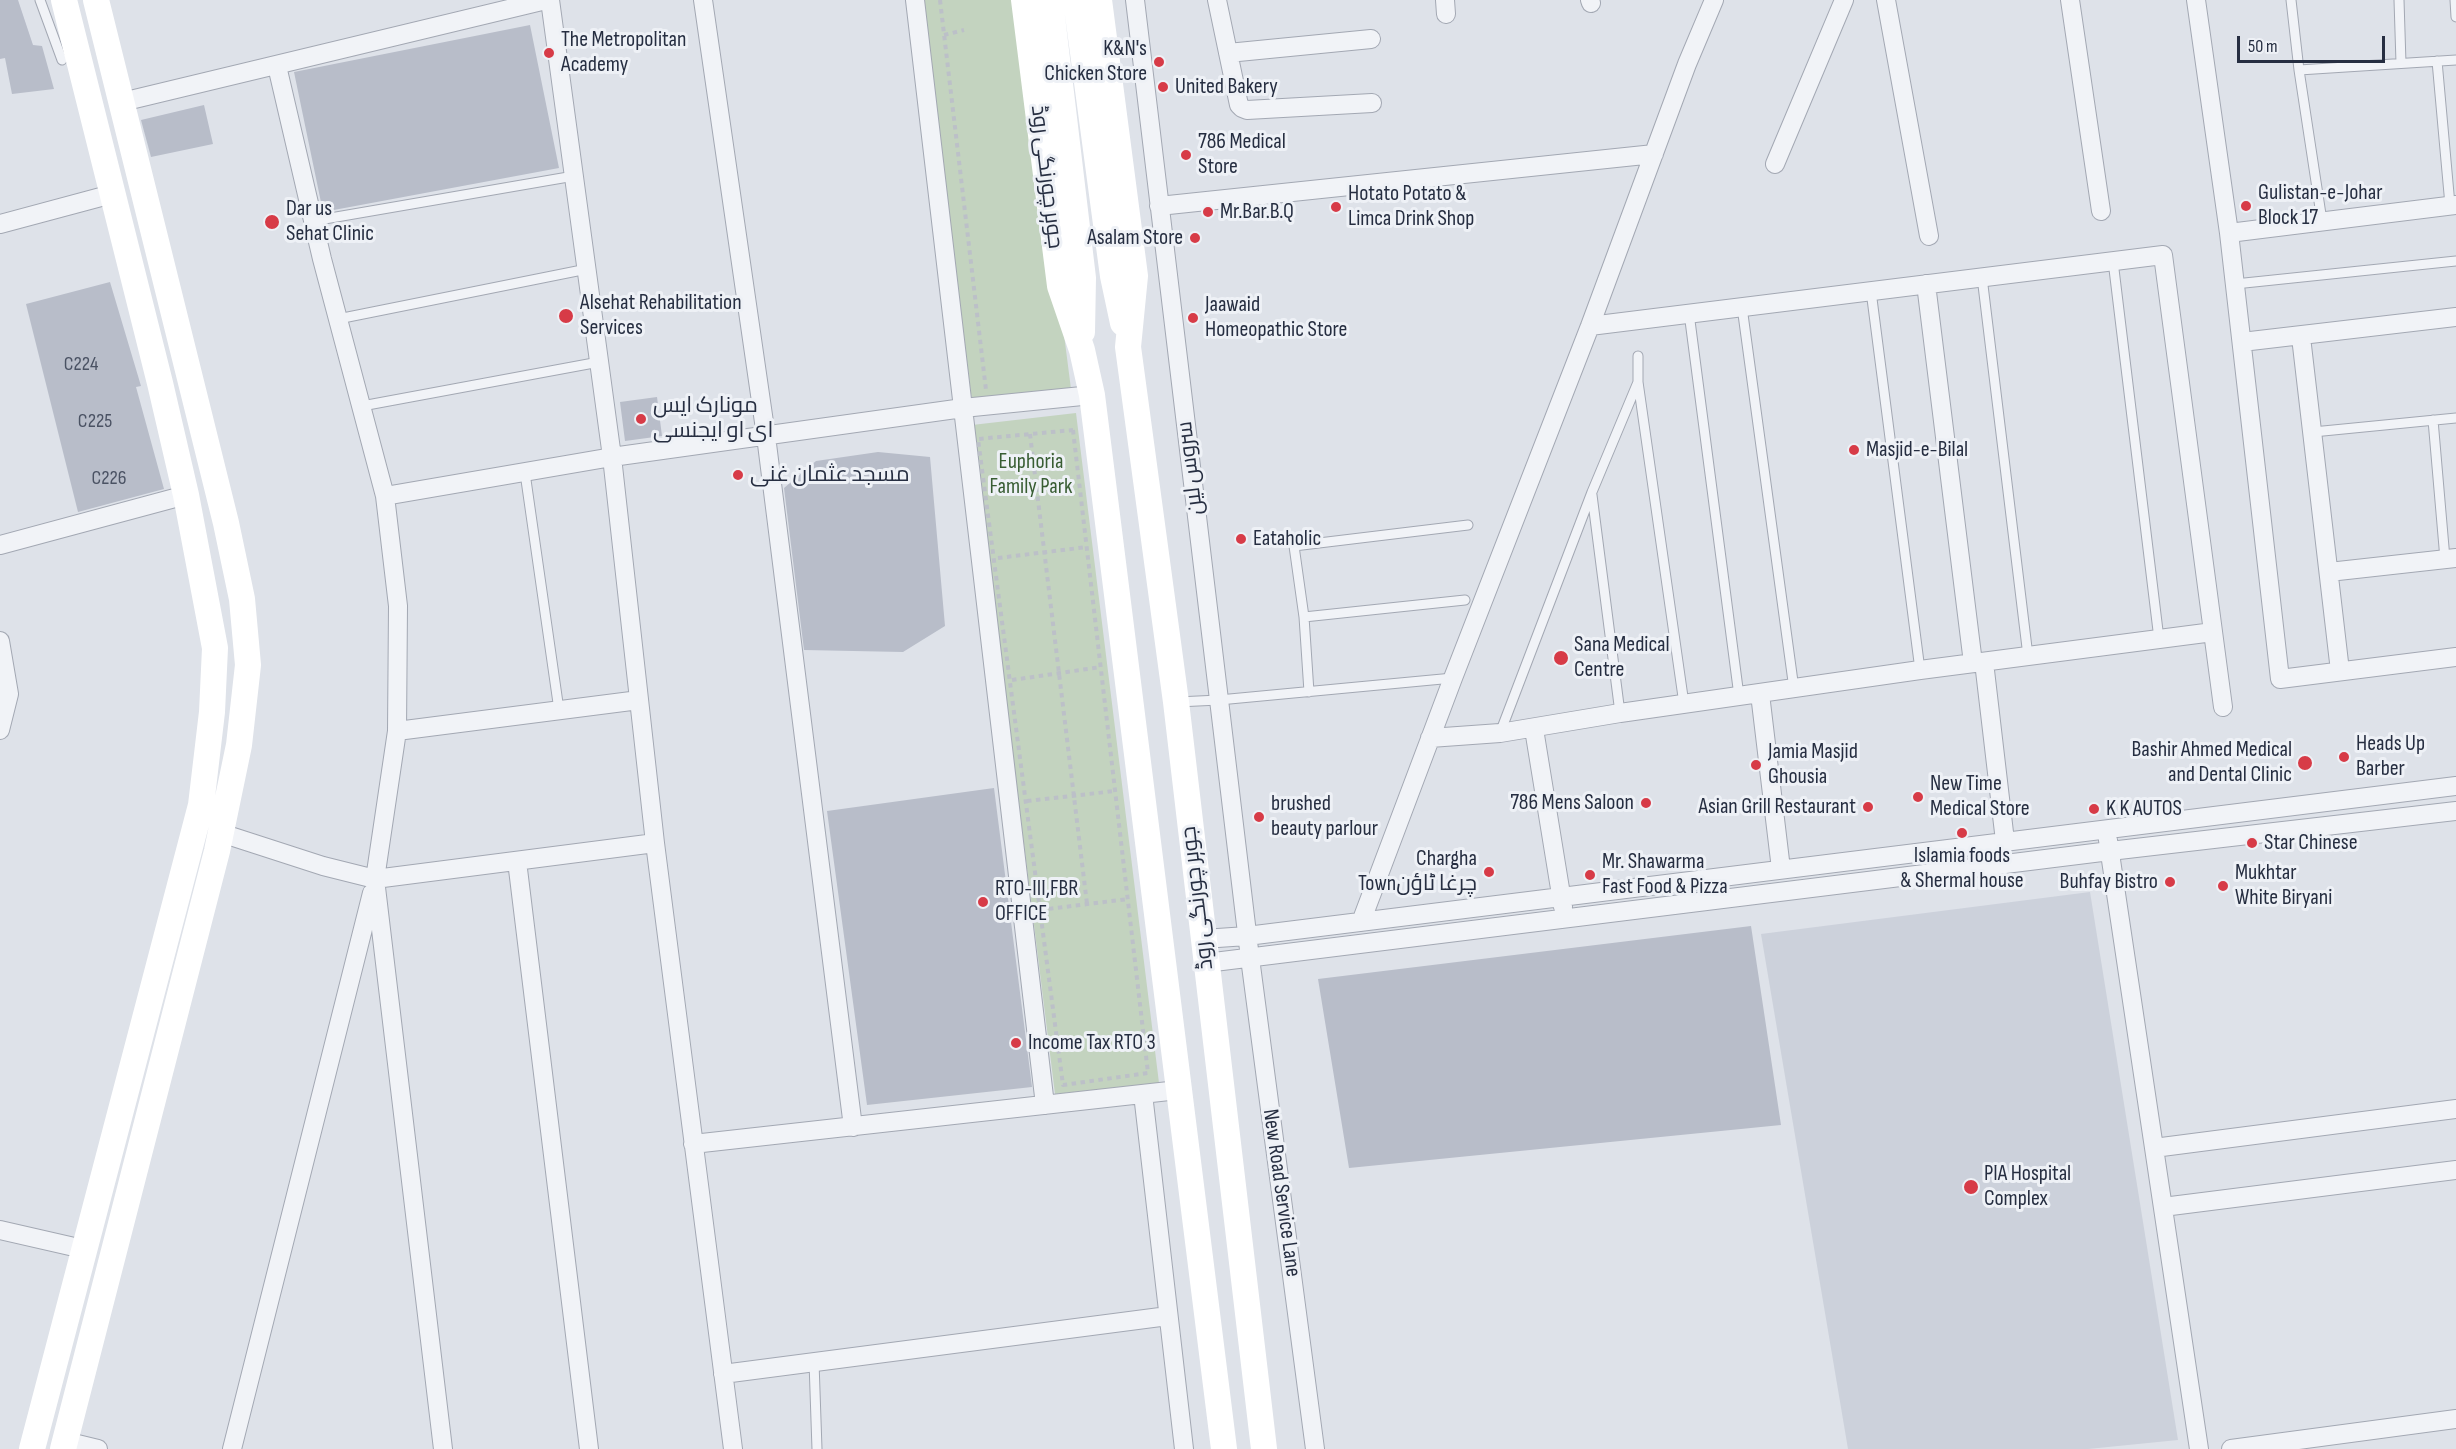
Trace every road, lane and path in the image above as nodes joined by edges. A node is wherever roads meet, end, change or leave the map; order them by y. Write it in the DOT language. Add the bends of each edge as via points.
graph roads {
  1 [pos="40,0"];
  2 [pos="64,0"];
  3 [pos="96,0"];
  4 [pos="548,0"];
  5 [pos="703,0"];
  6 [pos="915,0"];
  7 [pos="940,0"];
  8 [pos="1024,0"];
  9 [pos="1050,0"];
  10 [pos="1076,0"];
  11 [pos="1099,0"];
  12 [pos="1136,0"];
  13 [pos="1217,0"];
  14 [pos="1714,0"];
  15 [pos="1844,0"];
  16 [pos="1886,0"];
  17 [pos="2070,0"];
  18 [pos="2196,0"];
  19 [pos="2291,0"];
  20 [pos="2399,0"];
  21 [pos="2455,0"];
  22 [pos="2456,17"];
  23 [pos="964,30"];
  24 [pos="944,35"];
  25 [pos="1371,39"];
  26 [pos="1228,53"];
  27 [pos="62,60"];
  28 [pos="2456,60"];
  29 [pos="2437,61"];
  30 [pos="2402,63"];
  31 [pos="277,66"];
  32 [pos="2299,70"];
  33 [pos="122,102"];
  34 [pos="1372,103"];
  35 [pos="1654,154"];
  36 [pos="1775,164"];
  37 [pos="574,176"];
  38 [pos="112,194"];
  39 [pos="2453,205"];
  40 [pos="1159,206"];
  41 [pos="2101,211"];
  42 [pos="313,221"];
  43 [pos="2322,221"];
  44 [pos="0,224"];
  45 [pos="2229,233"];
  46 [pos="1929,236"];
  47 [pos="2113,261"];
  48 [pos="2456,261"];
  49 [pos="586,269"];
  50 [pos="1982,277"];
  51 [pos="1926,284"];
  52 [pos="2235,284"];
  53 [pos="1871,291"];
  54 [pos="1742,307"];
  55 [pos="1689,314"];
  56 [pos="2456,317"];
  57 [pos="338,319"];
  58 [pos="1590,326"];
  59 [pos="2301,337"];
  60 [pos="2242,342"];
  61 [pos="1128,347"];
  62 [pos="1082,350"];
  63 [pos="1638,356"];
  64 [pos="599,362"];
  65 [pos="1638,382"];
  66 [pos="986,391"];
  67 [pos="1092,395"];
  68 [pos="362,406"];
  69 [pos="963,408"];
  70 [pos="2456,418"];
  71 [pos="2433,420"];
  72 [pos="2313,432"];
  73 [pos="1030,434"];
  74 [pos="766,436"];
  75 [pos="612,458"];
  76 [pos="525,472"];
  77 [pos="1592,492"];
  78 [pos="186,495"];
  79 [pos="385,496"];
  80 [pos="1468,525"];
  81 [pos="0,545"];
  82 [pos="1087,547"];
  83 [pos="2451,558"];
  84 [pos="994,559"];
  85 [pos="2329,572"];
  86 [pos="1466,600"];
  87 [pos="1304,617"];
  88 [pos="2213,632"];
  89 [pos="2159,639"];
  90 [pos="0,641"];
  91 [pos="2028,656"];
  92 [pos="2456,657"];
  93 [pos="1978,662"];
  94 [pos="1101,667"];
  95 [pos="1920,670"];
  96 [pos="2340,671"];
  97 [pos="1453,678"];
  98 [pos="1010,681"];
  99 [pos="1794,689"];
  100 [pos="1309,692"];
  101 [pos="1760,694"];
  102 [pos="1739,696"];
  103 [pos="639,700"];
  104 [pos="1219,700"];
  105 [pos="1176,702"];
  106 [pos="1684,704"];
  107 [pos="2223,707"];
  108 [pos="559,710"];
  109 [pos="1620,713"];
  110 [pos="1534,729"];
  111 [pos="0,730"];
  112 [pos="397,731"];
  113 [pos="1500,734"];
  114 [pos="1430,738"];
  115 [pos="2456,786"];
  116 [pos="1115,791"];
  117 [pos="1025,801"];
  118 [pos="2456,811"];
  119 [pos="2106,828"];
  120 [pos="221,833"];
  121 [pos="2005,841"];
  122 [pos="655,843"];
  123 [pos="2110,850"];
  124 [pos="517,861"];
  125 [pos="1781,869"];
  126 [pos="375,879"];
  127 [pos="1560,897"];
  128 [pos="1128,899"];
  129 [pos="1087,904"];
  130 [pos="1040,910"];
  131 [pos="1565,919"];
  132 [pos="1361,922"];
  133 [pos="1247,936"];
  134 [pos="1204,951"];
  135 [pos="1250,958"];
  136 [pos="1178,1090"];
  137 [pos="1143,1094"];
  138 [pos="1045,1105"];
  139 [pos="2456,1109"];
  140 [pos="853,1127"];
  141 [pos="693,1144"];
  142 [pos="2154,1148"];
  143 [pos="2456,1170"];
  144 [pos="97,1199"];
  145 [pos="125,1207"];
  146 [pos="2163,1207"];
  147 [pos="0,1230"];
  148 [pos="83,1249"];
  149 [pos="1168,1316"];
  150 [pos="814,1362"];
  151 [pos="723,1374"];
  152 [pos="1260,1413"];
  153 [pos="1220,1419"];
  154 [pos="2456,1419"];
  155 [pos="64,1445"];
  156 [pos="32,1449"];
  157 [pos="98,1449"];
  158 [pos="232,1449"];
  159 [pos="443,1449"];
  160 [pos="589,1449"];
  161 [pos="734,1449"];
  162 [pos="817,1449"];
  163 [pos="1184,1449"];
  164 [pos="1224,1449"];
  165 [pos="1264,1449"];
  166 [pos="1315,1449"];
  167 [pos="2199,1449"];
  168 [pos="2231,1449"];
  1 -- 27 [label="lane"];
  2 -- 38 [label="main road"];
  3 -- 33 [label="main road"];
  4 -- 31 [label="street"];
  4 -- 37 [label="street"];
  5 -- 74 [label="street"];
  6 -- 69 [label="street"];
  7 -- 24 [label="path"];
  8 -- 62 [label="main road, جوہر چورنگی روڈ" via="1060,286"];
  9 -- 62 [label="main road, جوہر چورنگی روڈ" via="1083,278"];
  10 -- 61 [label="main road, جوہر چورنگی روڈ" via="1113,276"];
  11 -- 61 [label="main road, جوہر چورنگی روڈ" via="1135,276"];
  12 -- 40 [label="street, سروس لین"];
  13 -- 26 [label="street"];
  14 -- 35 [label="street"];
  15 -- 36 [label="street"];
  16 -- 46 [label="street"];
  17 -- 41 [label="street"];
  18 -- 45 [label="street"];
  19 -- 32 [label="lane"];
  20 -- 30 [label="lane"];
  21 -- 22 [label="lane"];
  23 -- 24 [label="path"];
  24 -- 66 [label="path"];
  25 -- 26 [label="street"];
  26 -- 34 [label="street" via="1239,105 1247,110"];
  28 -- 29 [label="lane"];
  29 -- 30 [label="lane"];
  29 -- 39 [label="lane"];
  30 -- 32 [label="lane"];
  31 -- 33 [label="street"];
  31 -- 42 [label="street"];
  32 -- 43 [label="lane"];
  33 -- 120 [label="main road" via="242,598 248,665 239,744"];
  35 -- 40 [label="street"];
  35 -- 58 [label="street"];
  37 -- 42 [label="lane"];
  37 -- 49 [label="street"];
  38 -- 44 [label="street"];
  38 -- 78 [label="main road"];
  39 -- 43 [label="street"];
  40 -- 104 [label="street, سروس لین"];
  42 -- 57 [label="street"];
  43 -- 45 [label="street"];
  45 -- 52 [label="street"];
  47 -- 50 [label="street"];
  47 -- 88 [label="street" via="2163,255"];
  47 -- 89 [label="lane"];
  48 -- 52 [label="lane"];
  49 -- 57 [label="lane"];
  49 -- 64 [label="street"];
  50 -- 51 [label="street"];
  50 -- 91 [label="lane"];
  51 -- 53 [label="street"];
  51 -- 93 [label="street"];
  52 -- 60 [label="street"];
  53 -- 54 [label="street"];
  53 -- 95 [label="lane"];
  54 -- 55 [label="street"];
  54 -- 99 [label="lane"];
  55 -- 58 [label="street"];
  55 -- 102 [label="lane"];
  56 -- 59 [label="street"];
  57 -- 68 [label="street"];
  58 -- 97 [label="street"];
  59 -- 60 [label="street"];
  59 -- 72 [label="street"];
  60 -- 96 [label="street" via="2280,679"];
  61 -- 105 [label="main road, جوہر چورنگی روڈ"];
  62 -- 67 [label="main road, جوہر چورنگی روڈ"];
  63 -- 65 [label="lane"];
  64 -- 68 [label="lane"];
  64 -- 75 [label="street"];
  65 -- 77 [label="lane"];
  65 -- 106 [label="lane"];
  67 -- 69 [label="street"];
  67 -- 136 [label="main road, جوہر چورنگی روڈ"];
  68 -- 79 [label="street"];
  69 -- 74 [label="street"];
  69 -- 138 [label="street"];
  70 -- 71 [label="lane"];
  71 -- 72 [label="lane"];
  71 -- 83 [label="lane"];
  72 -- 85 [label="street"];
  73 -- 82 [label="path" via="1073,430"];
  73 -- 84 [label="path" via="978,440"];
  73 -- 129 [label="path"];
  74 -- 75 [label="street"];
  74 -- 140 [label="street"];
  75 -- 76 [label="street"];
  75 -- 103 [label="street"];
  76 -- 79 [label="street"];
  76 -- 108 [label="lane"];
  77 -- 109 [label="lane"];
  77 -- 113 [label="lane"];
  78 -- 81 [label="street"];
  78 -- 144 [label="main road" via="215,648 201,805"];
  79 -- 112 [label="street" via="398,606"];
  80 -- 87 [label="lane" via="1293,546"];
  82 -- 84 [label="path"];
  82 -- 94 [label="path"];
  83 -- 85 [label="street"];
  84 -- 98 [label="path"];
  85 -- 96 [label="street"];
  86 -- 87 [label="lane"];
  87 -- 100 [label="lane"];
  88 -- 89 [label="street"];
  88 -- 107 [label="street"];
  89 -- 91 [label="street"];
  90 -- 111 [label="street" via="9,694"];
  91 -- 93 [label="street"];
  92 -- 96 [label="street"];
  93 -- 95 [label="street"];
  93 -- 121 [label="street"];
  94 -- 98 [label="path"];
  94 -- 116 [label="path"];
  95 -- 99 [label="street"];
  97 -- 100 [label="lane"];
  97 -- 114 [label="street"];
  98 -- 117 [label="path"];
  99 -- 101 [label="street"];
  100 -- 104 [label="lane"];
  101 -- 102 [label="street"];
  101 -- 125 [label="street"];
  102 -- 106 [label="street"];
  103 -- 108 [label="street"];
  103 -- 122 [label="street"];
  104 -- 105 [label="lane"];
  104 -- 133 [label="street, سروس لین"];
  105 -- 134 [label="main road, جوہر چورنگی روڈ"];
  106 -- 109 [label="street"];
  108 -- 112 [label="street"];
  109 -- 110 [label="street"];
  110 -- 113 [label="street"];
  110 -- 127 [label="street"];
  112 -- 126 [label="street"];
  113 -- 114 [label="street"];
  114 -- 132 [label="street"];
  115 -- 119 [label="street"];
  116 -- 117 [label="path"];
  116 -- 128 [label="path"];
  117 -- 130 [label="path"];
  118 -- 123 [label="street"];
  119 -- 121 [label="street"];
  119 -- 123 [label="street"];
  120 -- 126 [label="street"];
  120 -- 145 [label="main road"];
  121 -- 125 [label="street"];
  122 -- 124 [label="street"];
  122 -- 141 [label="street"];
  123 -- 131 [label="street"];
  123 -- 142 [label="street"];
  124 -- 126 [label="street"];
  124 -- 160 [label="street"];
  125 -- 127 [label="street"];
  126 -- 158 [label="street"];
  126 -- 159 [label="street"];
  127 -- 131 [label="street"];
  127 -- 132 [label="street"];
  128 -- 129 [label="path"];
  128 -- 130 [label="path" via="1148,1073 1063,1085"];
  129 -- 130 [label="path"];
  131 -- 135 [label="street"];
  132 -- 133 [label="street"];
  133 -- 134 [label="street"];
  133 -- 135 [label="street, New Road Service Lane"];
  134 -- 135 [label="street"];
  134 -- 152 [label="main road, جوہر چورنگی روڈ"];
  135 -- 166 [label="street, New Road Service Lane"];
  136 -- 137 [label="street"];
  136 -- 153 [label="main road, جوہر چورنگی روڈ"];
  137 -- 138 [label="street"];
  137 -- 149 [label="street"];
  138 -- 140 [label="street"];
  139 -- 142 [label="street"];
  140 -- 141 [label="street"];
  141 -- 151 [label="street"];
  142 -- 146 [label="street"];
  143 -- 146 [label="street"];
  144 -- 145 [label="main road"];
  144 -- 148 [label="main road"];
  145 -- 155 [label="main road"];
  146 -- 167 [label="street"];
  147 -- 148 [label="street"];
  148 -- 156 [label="main road"];
  149 -- 150 [label="street"];
  149 -- 163 [label="street"];
  150 -- 151 [label="street"];
  150 -- 162 [label="lane"];
  151 -- 161 [label="street"];
  152 -- 153 [label="main road"];
  152 -- 165 [label="main road, جوہر چورنگی روڈ"];
  153 -- 164 [label="main road, جوہر چورنگی روڈ"];
  154 -- 168 [label="street"];
  155 -- 157 [label="street"];
}
